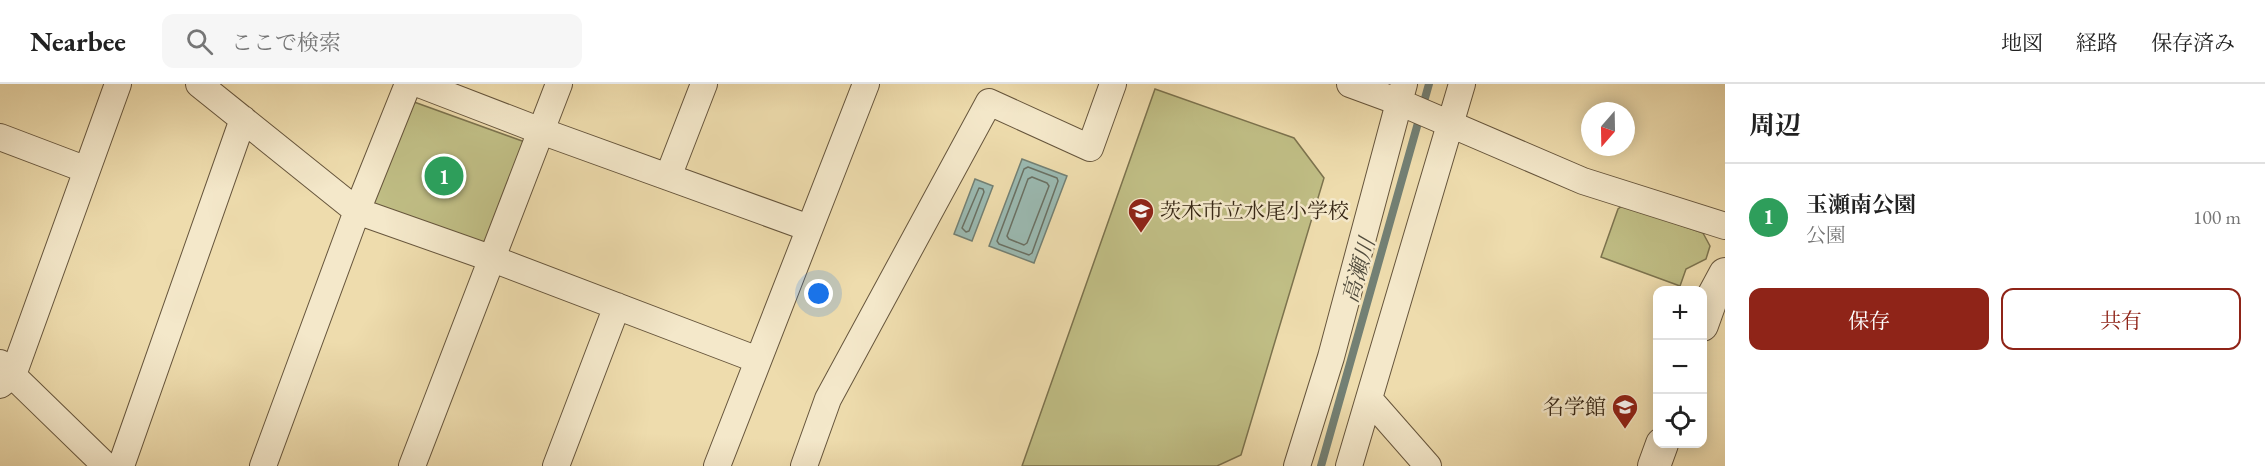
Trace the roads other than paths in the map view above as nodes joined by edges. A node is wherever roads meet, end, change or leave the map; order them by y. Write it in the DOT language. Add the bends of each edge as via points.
graph roads {
  1 [pos="118,84"];
  2 [pos="199,84"];
  3 [pos="408,84"];
  4 [pos="419,84"];
  5 [pos="559,84"];
  6 [pos="704,84"];
  7 [pos="866,84"];
  8 [pos="1113,84"];
  9 [pos="1350,84"];
  10 [pos="1462,84"];
  11 [pos="1401,93"];
  12 [pos="243,119"];
  13 [pos="1450,124"];
  14 [pos="541,131"];
  15 [pos="0,137"];
  16 [pos="87,170"];
  17 [pos="668,177"];
  18 [pos="357,211"];
  19 [pos="1725,226"];
  20 [pos="809,228"];
  21 [pos="493,259"];
  22 [pos="1725,274"];
  23 [pos="617,306"];
  24 [pos="1707,311"];
  25 [pos="758,360"];
  26 [pos="4,374"];
  27 [pos="1370,400"];
  28 [pos="1661,448"];
  29 [pos="106,466"];
  30 [pos="121,466"];
  31 [pos="263,466"];
  32 [pos="412,466"];
  33 [pos="556,466"];
  34 [pos="717,466"];
  35 [pos="804,466"];
  36 [pos="1297,466"];
  37 [pos="1350,466"];
  38 [pos="1428,466"];
  39 [pos="1654,466"];
  1 -- 16 [label="street"];
  2 -- 12 [label="street"];
  3 -- 18 [label="street"];
  4 -- 14 [label="street"];
  5 -- 14 [label="street"];
  6 -- 17 [label="street"];
  7 -- 20 [label="street"];
  8 -- 35 [label="street" via="1090,148 989,102 828,399"];
  9 -- 11 [label="street"];
  10 -- 13 [label="street"];
  11 -- 13 [label="street"];
  11 -- 36 [label="street" via="1331,357"];
  12 -- 18 [label="street"];
  12 -- 30 [label="street"];
  13 -- 19 [label="street" via="1583,181"];
  13 -- 27 [label="street"];
  14 -- 17 [label="street"];
  14 -- 21 [label="street"];
  15 -- 16 [label="street"];
  16 -- 26 [label="street"];
  17 -- 20 [label="street"];
  18 -- 21 [label="street"];
  18 -- 31 [label="street"];
  20 -- 25 [label="street"];
  21 -- 23 [label="street"];
  21 -- 32 [label="street"];
  22 -- 24 [label="street"];
  23 -- 25 [label="street"];
  23 -- 33 [label="street"];
  25 -- 34 [label="street"];
  26 -- 29 [label="street"];
  27 -- 37 [label="street"];
  27 -- 38 [label="street"];
  28 -- 39 [label="street"];
}
